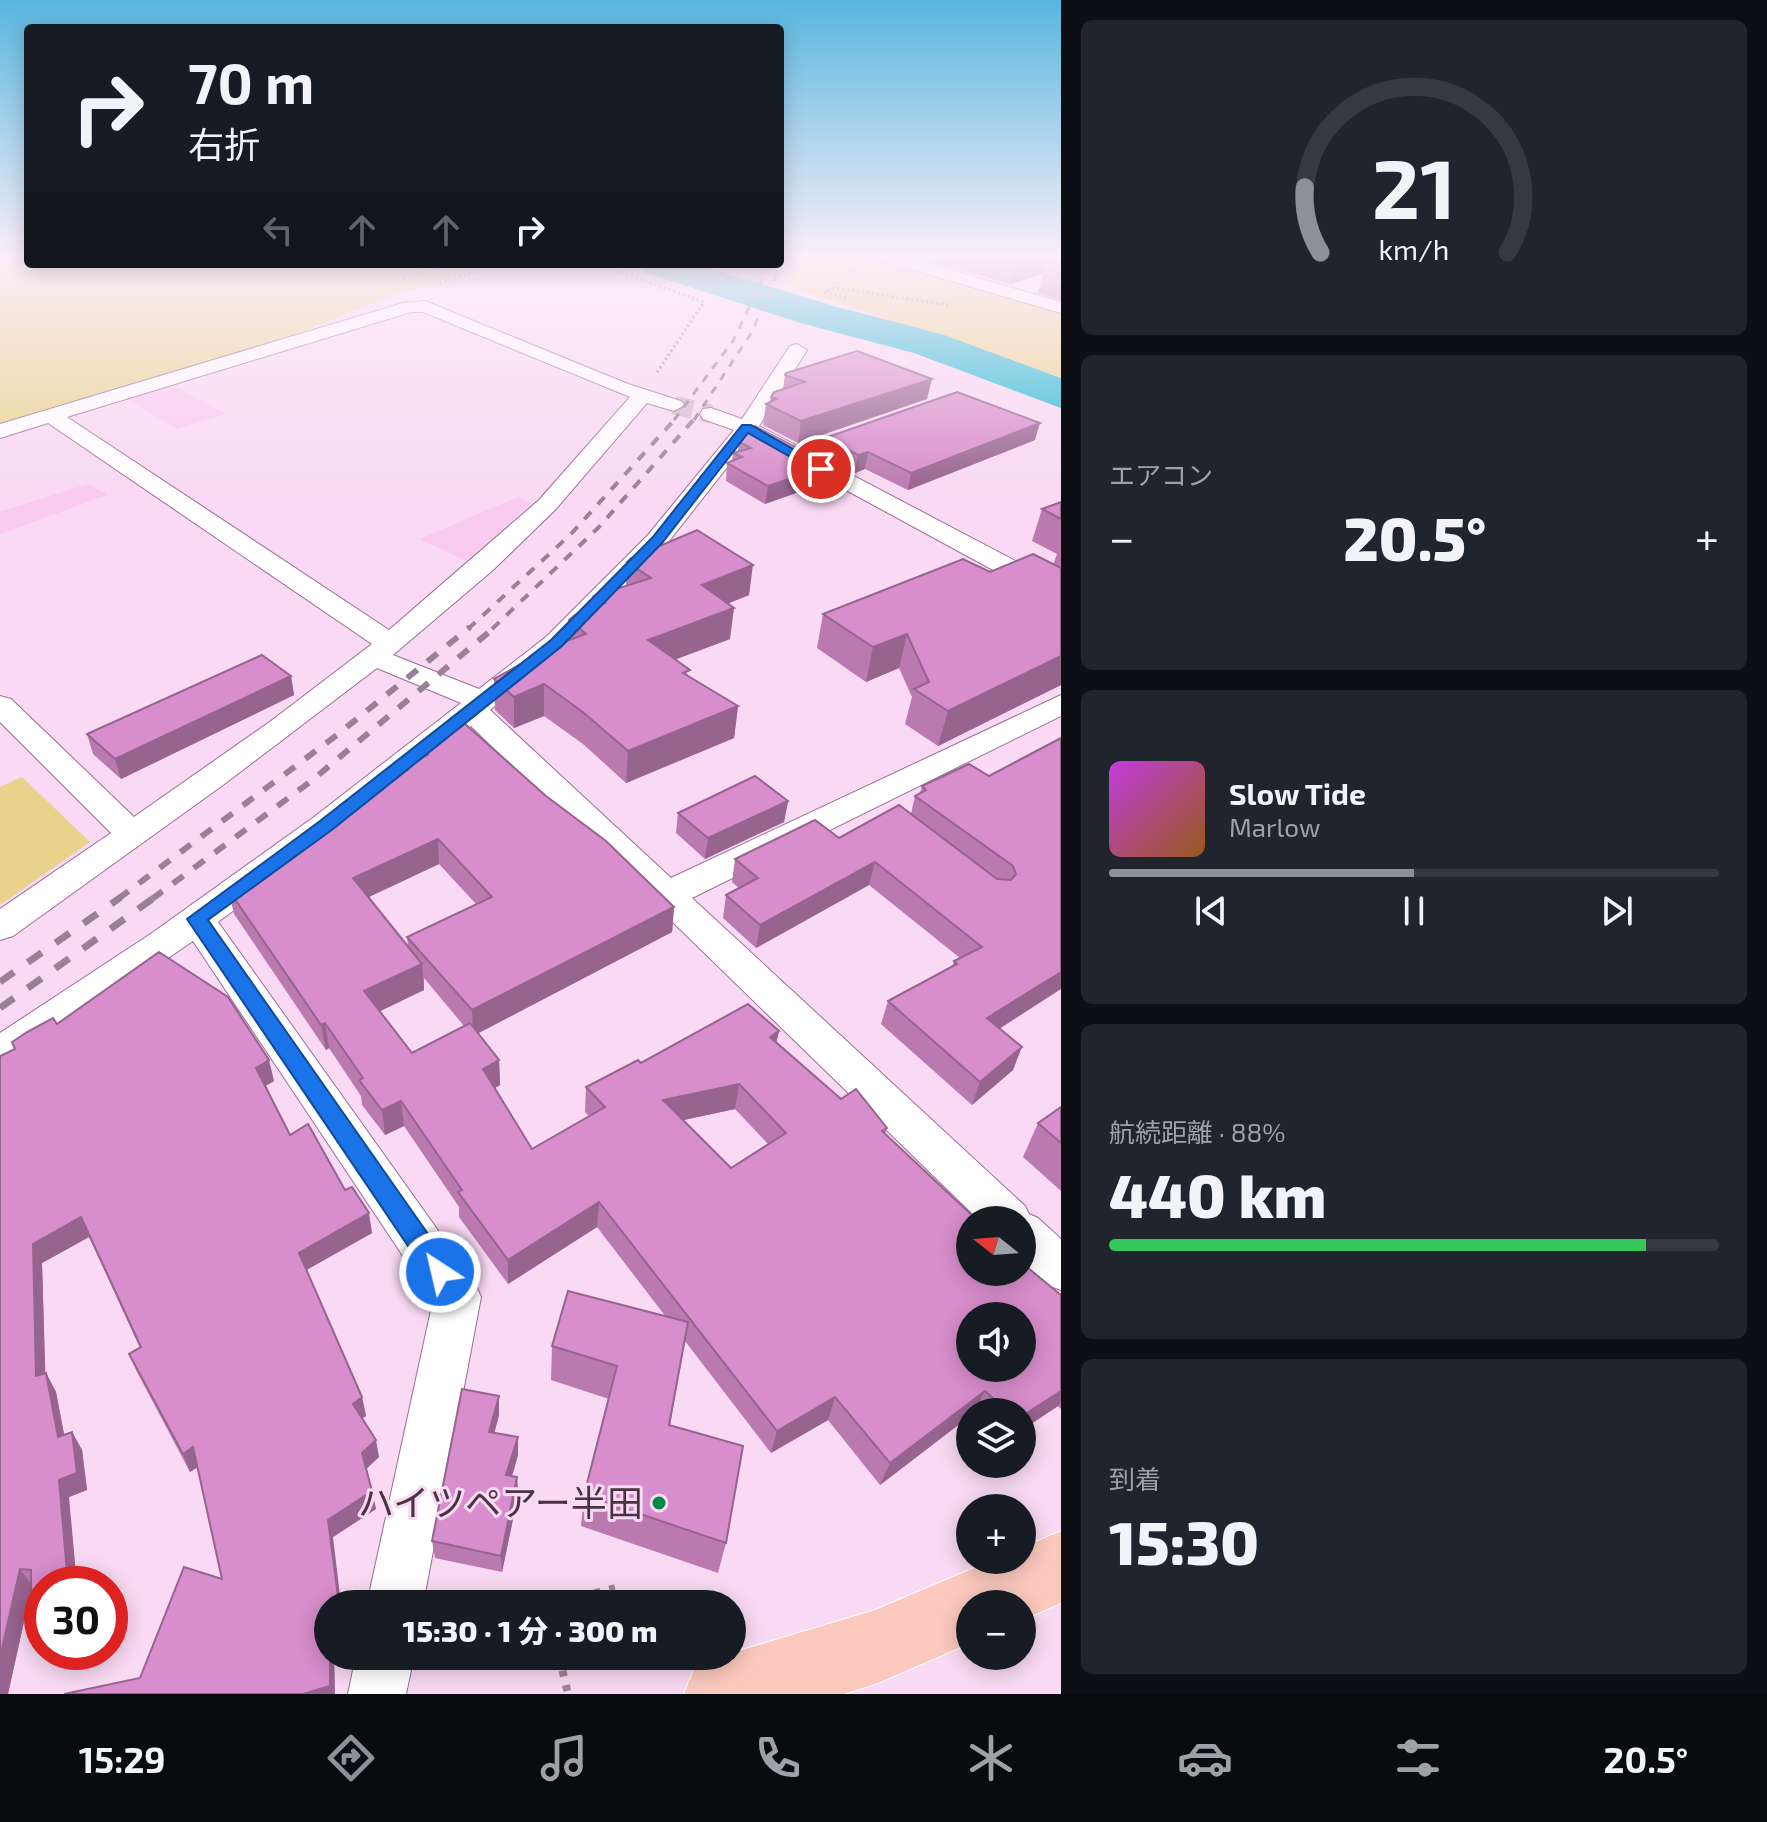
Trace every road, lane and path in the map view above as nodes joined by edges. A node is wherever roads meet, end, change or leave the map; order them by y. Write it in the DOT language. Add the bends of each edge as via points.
graph roads {
  1 [pos="317,335"];
  2 [pos="494,335"];
  3 [pos="682,335"];
  4 [pos="797,350"];
  5 [pos="643,395"];
  6 [pos="674,405"];
  7 [pos="711,414"];
  8 [pos="51,416"];
  9 [pos="747,428"];
  10 [pos="0,431"];
  11 [pos="825,445"];
  12 [pos="795,455"];
  13 [pos="1061,596"];
  14 [pos="382,650"];
  15 [pos="1061,704"];
  16 [pos="0,705"];
  17 [pos="477,706"];
  18 [pos="132,834"];
  19 [pos="667,895"];
  20 [pos="197,919"];
  21 [pos="0,927"];
  22 [pos="0,1053"];
  23 [pos="994,1206"];
  24 [pos="1036,1245"];
  25 [pos="1061,1269"];
  26 [pos="1061,1567"];
  27 [pos="616,1588"];
  28 [pos="398,1590"];
  29 [pos="608,1590"];
  30 [pos="1008,1590"];
  31 [pos="956,1612"];
  32 [pos="382,1670"];
  33 [pos="562,1670"];
  34 [pos="377,1694"];
  35 [pos="568,1694"];
  36 [pos="722,1694"];
  1 -- 8 [label="street"];
  2 -- 5 [label="street"];
  3 -- 5 [label="path"];
  4 -- 9 [label="street"];
  5 -- 6 [label="street"];
  5 -- 14 [label="street" via="549,503"];
  7 -- 9 [label="street"];
  8 -- 10 [label="street"];
  8 -- 14 [label="street"];
  9 -- 12 [label="street"];
  9 -- 17 [label="street" via="657,540 556,643"];
  11 -- 12 [label="street"];
  12 -- 13 [label="street"];
  14 -- 17 [label="street"];
  14 -- 18 [label="street"];
  15 -- 19 [label="street"];
  16 -- 18 [label="street"];
  17 -- 19 [label="street"];
  17 -- 20 [label="street"];
  18 -- 21 [label="street"];
  19 -- 23 [label="street"];
  20 -- 22 [label="street"];
  20 -- 28 [label="street" via="457,1297"];
  24 -- 25 [label="street"];
  26 -- 30 [label="main road"];
  27 -- 29 [label="path"];
  31 -- 36 [label="main road" via="878,1646"];
  32 -- 34 [label="street"];
  33 -- 35 [label="path"];
}
